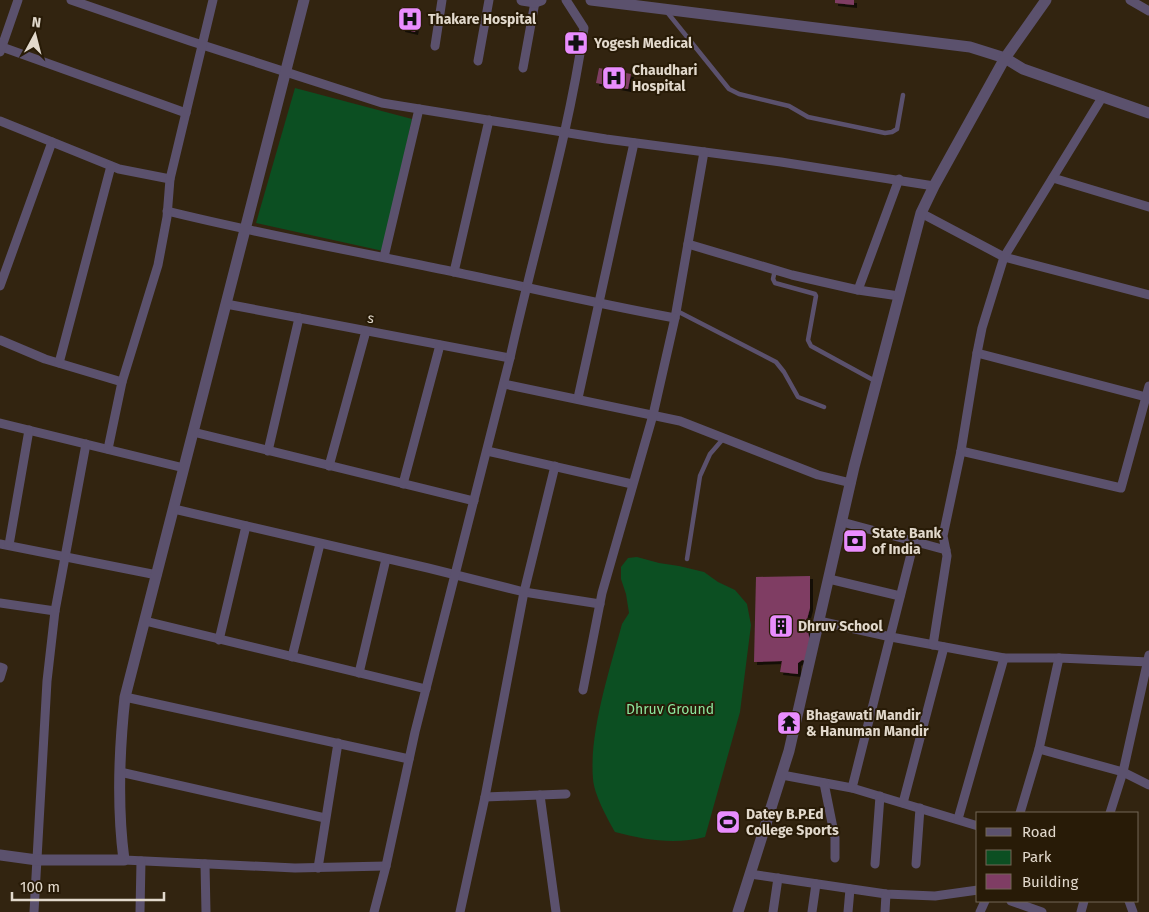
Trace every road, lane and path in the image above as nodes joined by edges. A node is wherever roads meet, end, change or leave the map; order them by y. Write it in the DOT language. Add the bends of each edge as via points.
graph roads {
  1 [pos="18,0"];
  2 [pos="72,0"];
  3 [pos="213,0"];
  4 [pos="304,0"];
  5 [pos="442,0"];
  6 [pos="489,0"];
  7 [pos="522,0"];
  8 [pos="566,0"];
  9 [pos="591,0"];
  10 [pos="1046,0"];
  11 [pos="1130,0"];
  12 [pos="538,1"];
  13 [pos="671,6"];
  14 [pos="1149,11"];
  15 [pos="202,45"];
  16 [pos="435,46"];
  17 [pos="1,50"];
  18 [pos="1005,58"];
  19 [pos="478,61"];
  20 [pos="523,68"];
  21 [pos="285,72"];
  22 [pos="903,95"];
  23 [pos="1103,96"];
  24 [pos="419,109"];
  25 [pos="1149,112"];
  26 [pos="186,113"];
  27 [pos="489,120"];
  28 [pos="0,121"];
  29 [pos="564,132"];
  30 [pos="52,142"];
  31 [pos="634,143"];
  32 [pos="704,152"];
  33 [pos="111,166"];
  34 [pos="1053,178"];
  35 [pos="170,179"];
  36 [pos="899,180"];
  37 [pos="934,186"];
  38 [pos="1149,207"];
  39 [pos="168,211"];
  40 [pos="921,213"];
  41 [pos="245,230"];
  42 [pos="688,244"];
  43 [pos="384,257"];
  44 [pos="1004,258"];
  45 [pos="775,270"];
  46 [pos="454,272"];
  47 [pos="0,286"];
  48 [pos="526,288"];
  49 [pos="858,290"];
  50 [pos="1149,295"];
  51 [pos="898,296"];
  52 [pos="226,304"];
  53 [pos="598,304"];
  54 [pos="676,315"];
  55 [pos="299,318"];
  56 [pos="366,331"];
  57 [pos="0,340"];
  58 [pos="440,345"];
  59 [pos="977,353"];
  60 [pos="510,358"];
  61 [pos="59,363"];
  62 [pos="122,382"];
  63 [pos="876,382"];
  64 [pos="504,384"];
  65 [pos="1149,386"];
  66 [pos="1146,397"];
  67 [pos="578,398"];
  68 [pos="824,407"];
  69 [pos="653,414"];
  70 [pos="0,423"];
  71 [pos="29,430"];
  72 [pos="193,432"];
  73 [pos="724,438"];
  74 [pos="86,444"];
  75 [pos="108,449"];
  76 [pos="268,451"];
  77 [pos="487,451"];
  78 [pos="961,451"];
  79 [pos="329,466"];
  80 [pos="555,466"];
  81 [pos="184,468"];
  82 [pos="851,483"];
  83 [pos="403,484"];
  84 [pos="632,484"];
  85 [pos="474,501"];
  86 [pos="174,509"];
  87 [pos="842,522"];
  88 [pos="246,526"];
  89 [pos="914,542"];
  90 [pos="320,544"];
  91 [pos="4,545"];
  92 [pos="946,550"];
  93 [pos="65,557"];
  94 [pos="386,559"];
  95 [pos="687,559"];
  96 [pos="157,575"];
  97 [pos="456,576"];
  98 [pos="829,579"];
  99 [pos="524,592"];
  100 [pos="900,596"];
  101 [pos="0,603"];
  102 [pos="600,604"];
  103 [pos="56,611"];
  104 [pos="145,621"];
  105 [pos="819,621"];
  106 [pos="890,637"];
  107 [pos="219,640"];
  108 [pos="933,645"];
  109 [pos="944,647"];
  110 [pos="292,657"];
  111 [pos="1004,658"];
  112 [pos="1059,658"];
  113 [pos="1148,659"];
  114 [pos="0,667"];
  115 [pos="359,673"];
  116 [pos="0,678"];
  117 [pos="426,689"];
  118 [pos="583,690"];
  119 [pos="125,696"];
  120 [pos="338,743"];
  121 [pos="1039,749"];
  122 [pos="409,759"];
  123 [pos="120,772"];
  124 [pos="1123,772"];
  125 [pos="782,775"];
  126 [pos="824,783"];
  127 [pos="1149,785"];
  128 [pos="852,788"];
  129 [pos="566,794"];
  130 [pos="540,795"];
  131 [pos="880,796"];
  132 [pos="485,797"];
  133 [pos="903,802"];
  134 [pos="920,808"];
  135 [pos="1020,812"];
  136 [pos="1110,812"];
  137 [pos="326,818"];
  138 [pos="958,819"];
  139 [pos="976,825"];
  140 [pos="0,855"];
  141 [pos="835,858"];
  142 [pos="37,860"];
  143 [pos="124,860"];
  144 [pos="141,861"];
  145 [pos="205,864"];
  146 [pos="875,864"];
  147 [pos="916,864"];
  148 [pos="386,866"];
  149 [pos="318,868"];
  150 [pos="750,874"];
  151 [pos="778,878"];
  152 [pos="816,884"];
  153 [pos="850,889"];
  154 [pos="976,890"];
  155 [pos="886,894"];
  156 [pos="1016,902"];
  157 [pos="34,912"];
  158 [pos="140,912"];
  159 [pos="206,912"];
  160 [pos="374,912"];
  161 [pos="460,912"];
  162 [pos="556,912"];
  163 [pos="738,912"];
  164 [pos="773,912"];
  165 [pos="812,912"];
  166 [pos="848,912"];
  167 [pos="886,912"];
  168 [pos="1042,912"];
  1 -- 17 [label="street"];
  2 -- 15 [label="street"];
  3 -- 15 [label="street"];
  4 -- 21 [label="street"];
  5 -- 16 [label="street"];
  6 -- 19 [label="street"];
  7 -- 12 [label="street"];
  8 -- 29 [label="street" via="584,28"];
  9 -- 13 [label="street"];
  10 -- 18 [label="street"];
  11 -- 14 [label="street"];
  12 -- 20 [label="street"];
  13 -- 18 [label="street" via="970,47"];
  13 -- 22 [label="lane" via="729,89 739,94 784,104 808,117 885,133 897,129"];
  15 -- 21 [label="street"];
  15 -- 26 [label="street"];
  17 -- 26 [label="street"];
  18 -- 23 [label="street" via="1023,69"];
  18 -- 37 [label="street"];
  21 -- 24 [label="street" via="382,103"];
  21 -- 41 [label="street"];
  23 -- 25 [label="street"];
  23 -- 34 [label="street"];
  24 -- 27 [label="street"];
  24 -- 43 [label="street"];
  26 -- 35 [label="street"];
  27 -- 29 [label="street"];
  27 -- 46 [label="street"];
  28 -- 30 [label="street"];
  29 -- 31 [label="street"];
  29 -- 48 [label="street"];
  30 -- 33 [label="street"];
  30 -- 47 [label="street"];
  31 -- 32 [label="street"];
  31 -- 53 [label="street"];
  32 -- 36 [label="street"];
  32 -- 42 [label="street"];
  33 -- 35 [label="street"];
  33 -- 61 [label="street"];
  34 -- 38 [label="street"];
  34 -- 44 [label="street"];
  35 -- 39 [label="street"];
  36 -- 37 [label="street"];
  36 -- 49 [label="street"];
  37 -- 40 [label="street"];
  39 -- 41 [label="street"];
  39 -- 62 [label="street" via="158,265"];
  40 -- 44 [label="street"];
  40 -- 51 [label="street"];
  41 -- 43 [label="street"];
  41 -- 52 [label="street"];
  42 -- 45 [label="street"];
  42 -- 54 [label="street"];
  43 -- 46 [label="street"];
  44 -- 50 [label="street"];
  44 -- 59 [label="street"];
  45 -- 49 [label="street"];
  45 -- 63 [label="lane" via="775,282 816,296 808,340 811,346"];
  46 -- 48 [label="street"];
  48 -- 53 [label="street"];
  48 -- 60 [label="street"];
  49 -- 51 [label="street"];
  51 -- 63 [label="street"];
  52 -- 55 [label="street, s"];
  52 -- 72 [label="street"];
  53 -- 54 [label="street"];
  53 -- 67 [label="street"];
  54 -- 68 [label="lane" via="776,362 798,398"];
  54 -- 69 [label="street"];
  55 -- 56 [label="street, s"];
  55 -- 76 [label="street"];
  56 -- 58 [label="street, s"];
  56 -- 79 [label="street"];
  57 -- 61 [label="street"];
  58 -- 60 [label="street, s"];
  58 -- 83 [label="street"];
  59 -- 66 [label="street"];
  59 -- 78 [label="street"];
  60 -- 64 [label="street"];
  61 -- 62 [label="street"];
  62 -- 75 [label="street"];
  63 -- 82 [label="street"];
  64 -- 67 [label="street"];
  64 -- 77 [label="street"];
  65 -- 66 [label="street"];
  66 -- 78 [label="street" via="1121,488"];
  67 -- 69 [label="street"];
  69 -- 73 [label="street"];
  69 -- 84 [label="street"];
  70 -- 71 [label="street"];
  71 -- 74 [label="street"];
  71 -- 91 [label="street"];
  72 -- 76 [label="street"];
  72 -- 81 [label="street"];
  73 -- 82 [label="street" via="818,475"];
  73 -- 95 [label="lane" via="710,454 700,476"];
  74 -- 75 [label="street"];
  74 -- 93 [label="street"];
  75 -- 81 [label="street"];
  76 -- 79 [label="street"];
  77 -- 80 [label="street"];
  77 -- 85 [label="street"];
  78 -- 92 [label="street" via="943,536"];
  79 -- 83 [label="street"];
  80 -- 84 [label="street"];
  80 -- 99 [label="street"];
  81 -- 86 [label="street"];
  82 -- 87 [label="street"];
  83 -- 85 [label="street"];
  84 -- 102 [label="street"];
  85 -- 97 [label="street"];
  86 -- 88 [label="street"];
  86 -- 96 [label="street"];
  87 -- 89 [label="street"];
  87 -- 98 [label="street"];
  88 -- 90 [label="street"];
  88 -- 107 [label="street"];
  89 -- 92 [label="street"];
  89 -- 100 [label="street"];
  90 -- 94 [label="street"];
  90 -- 110 [label="street"];
  91 -- 93 [label="street"];
  92 -- 108 [label="street"];
  93 -- 96 [label="street"];
  93 -- 103 [label="street"];
  94 -- 97 [label="street"];
  94 -- 115 [label="street"];
  96 -- 104 [label="street"];
  97 -- 99 [label="street"];
  97 -- 117 [label="street"];
  98 -- 100 [label="street"];
  98 -- 105 [label="street"];
  99 -- 102 [label="street"];
  99 -- 132 [label="street"];
  100 -- 106 [label="street"];
  101 -- 103 [label="street"];
  102 -- 118 [label="street"];
  103 -- 142 [label="street" via="47,681"];
  104 -- 107 [label="street"];
  104 -- 119 [label="street"];
  105 -- 106 [label="street"];
  105 -- 125 [label="street"];
  106 -- 108 [label="street"];
  106 -- 128 [label="street"];
  107 -- 110 [label="street"];
  108 -- 109 [label="street"];
  109 -- 111 [label="street"];
  109 -- 133 [label="street"];
  110 -- 115 [label="street"];
  111 -- 112 [label="street"];
  111 -- 138 [label="street"];
  112 -- 113 [label="street"];
  112 -- 121 [label="street"];
  113 -- 124 [label="street"];
  114 -- 116 [label="street"];
  115 -- 117 [label="street"];
  117 -- 122 [label="street"];
  119 -- 120 [label="street"];
  119 -- 123 [label="street"];
  120 -- 122 [label="street"];
  120 -- 137 [label="street"];
  121 -- 124 [label="street"];
  121 -- 135 [label="street"];
  122 -- 148 [label="street"];
  123 -- 137 [label="street"];
  123 -- 143 [label="street" via="119,825"];
  124 -- 127 [label="street"];
  124 -- 136 [label="street"];
  125 -- 126 [label="street"];
  125 -- 150 [label="street"];
  126 -- 128 [label="street"];
  126 -- 141 [label="street" via="835,838"];
  128 -- 131 [label="street"];
  129 -- 130 [label="street"];
  130 -- 132 [label="street"];
  130 -- 162 [label="street"];
  131 -- 133 [label="street"];
  131 -- 146 [label="street"];
  132 -- 161 [label="street"];
  133 -- 134 [label="street"];
  134 -- 138 [label="street"];
  134 -- 147 [label="street"];
  137 -- 149 [label="street"];
  138 -- 139 [label="street"];
  140 -- 142 [label="street"];
  142 -- 143 [label="street"];
  142 -- 157 [label="street"];
  143 -- 144 [label="street"];
  144 -- 145 [label="street"];
  144 -- 158 [label="street"];
  145 -- 149 [label="street"];
  145 -- 159 [label="street"];
  148 -- 149 [label="street"];
  148 -- 160 [label="street"];
  150 -- 151 [label="street"];
  150 -- 163 [label="street"];
  151 -- 152 [label="street"];
  151 -- 164 [label="street"];
  152 -- 153 [label="street"];
  152 -- 165 [label="street"];
  153 -- 155 [label="street"];
  153 -- 166 [label="street"];
  154 -- 155 [label="street" via="935,896"];
  155 -- 167 [label="street"];
  156 -- 168 [label="street"];
}
